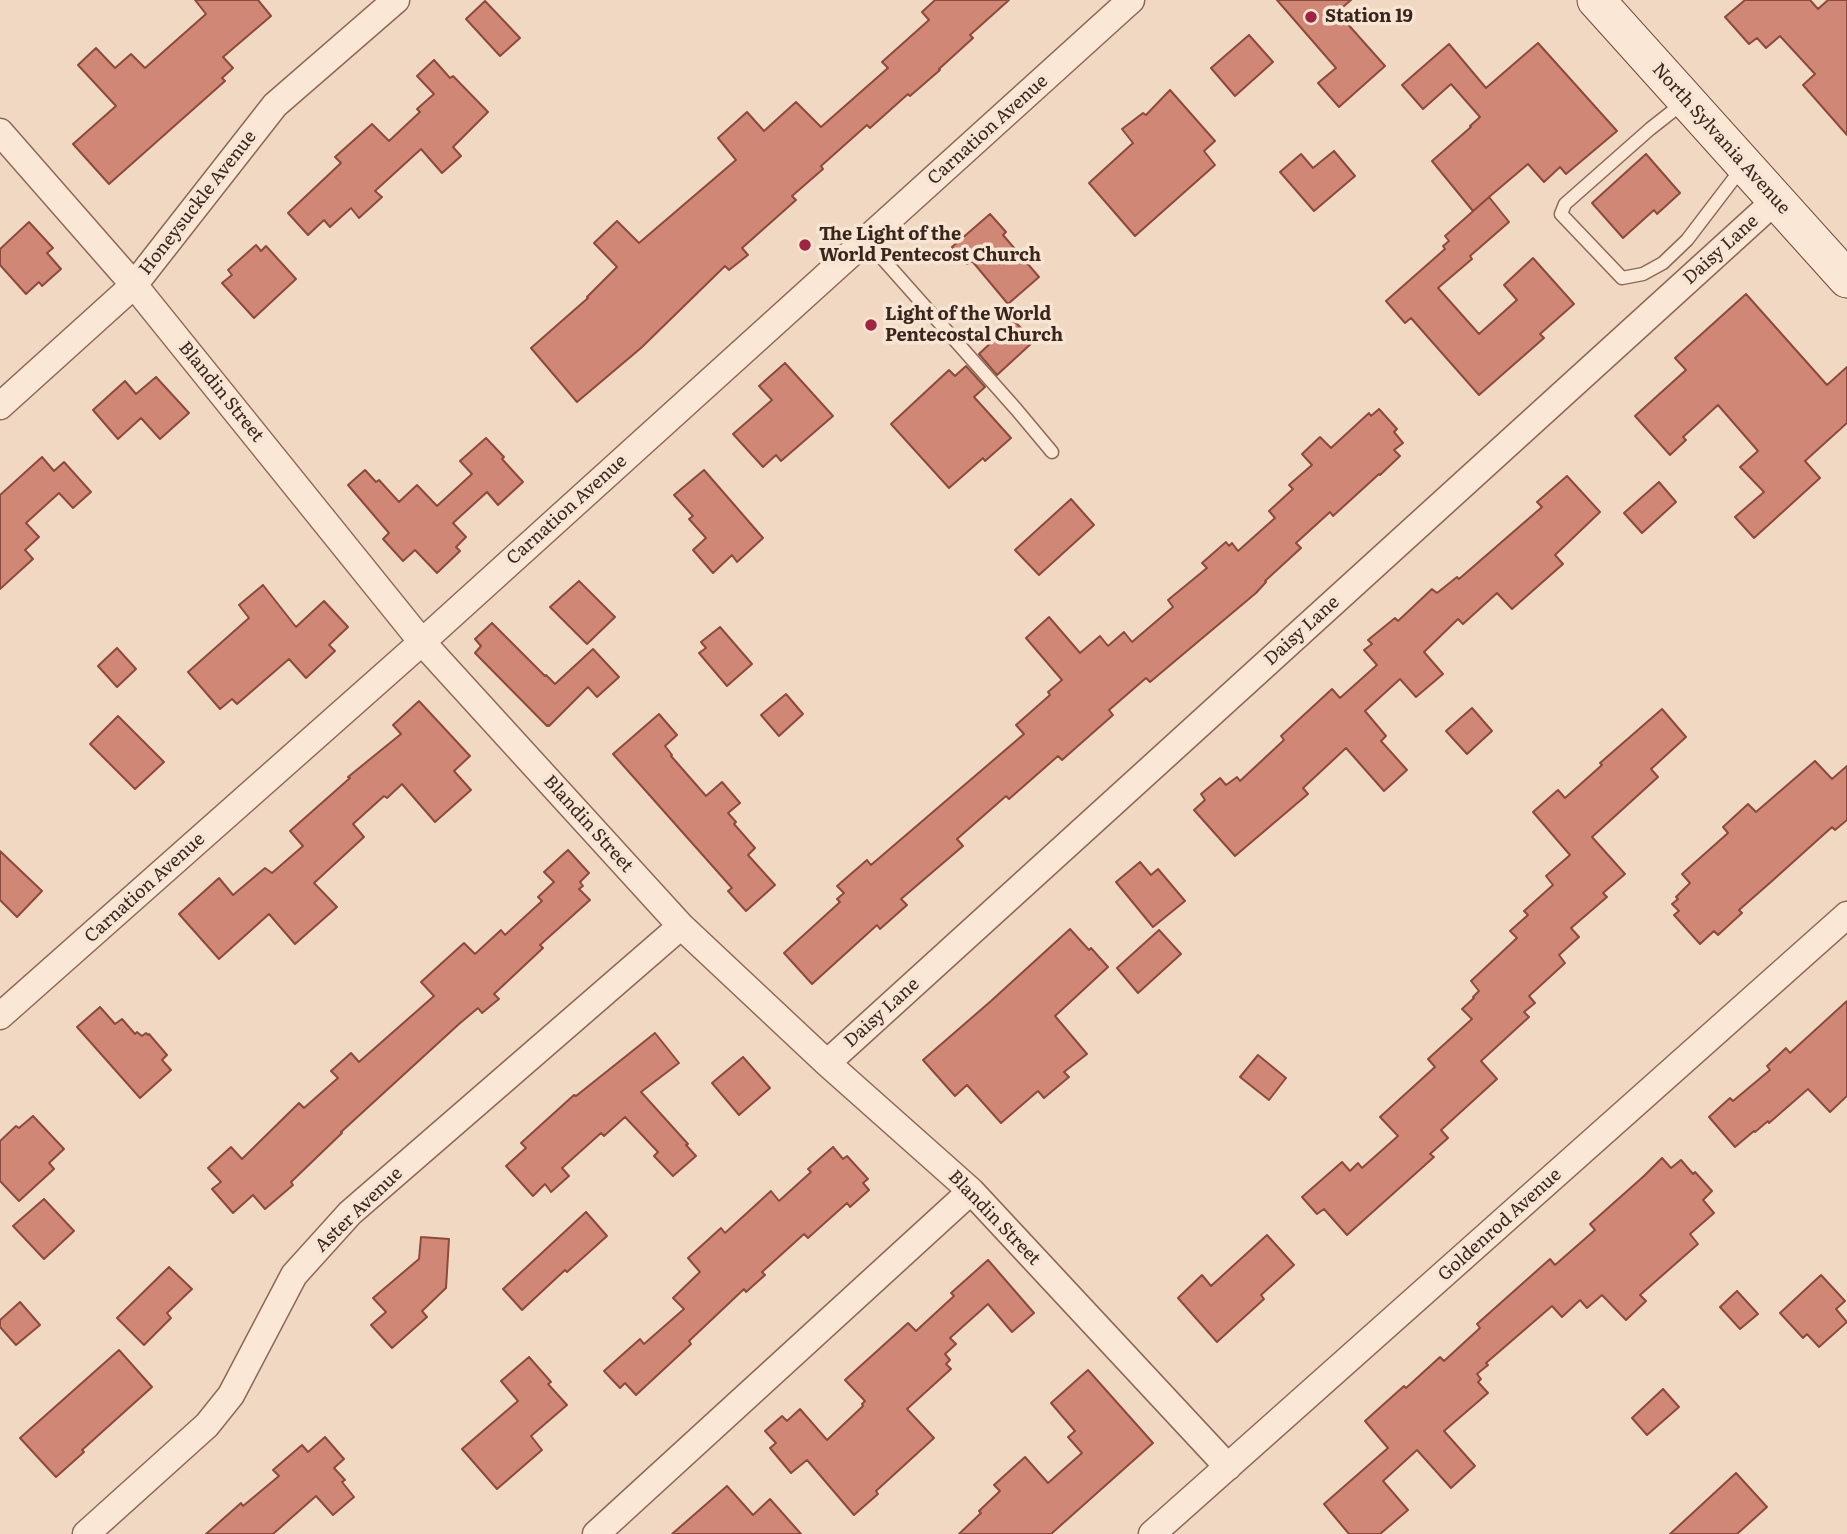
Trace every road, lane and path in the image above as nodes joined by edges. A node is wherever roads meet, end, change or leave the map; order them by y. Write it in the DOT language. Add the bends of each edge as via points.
graph roads {
  1 [pos="396,0"];
  2 [pos="1131,0"];
  3 [pos="1596,0"];
  4 [pos="1686,100"];
  5 [pos="0,132"];
  6 [pos="1744,164"];
  7 [pos="1776,200"];
  8 [pos="866,240"];
  9 [pos="1847,279"];
  10 [pos="134,285"];
  11 [pos="0,406"];
  12 [pos="1052,453"];
  13 [pos="422,642"];
  14 [pos="1847,915"];
  15 [pos="681,926"];
  16 [pos="0,1016"];
  17 [pos="827,1063"];
  18 [pos="971,1191"];
  19 [pos="1228,1467"];
  20 [pos="86,1534"];
  21 [pos="596,1534"];
  22 [pos="1152,1534"];
  1 -- 10 [label="street, Honeysuckle Avenue" via="275,105"];
  2 -- 8 [label="street, Carnation Avenue"];
  3 -- 4 [label="main road, North Sylvania Avenue"];
  4 -- 6 [label="main road, North Sylvania Avenue"];
  4 -- 6 [label="lane" via="1565,204 1561,214 1622,278 1643,274 1687,240"];
  5 -- 10 [label="street, Blandin Street"];
  6 -- 7 [label="main road, North Sylvania Avenue"];
  7 -- 9 [label="main road, North Sylvania Avenue"];
  7 -- 17 [label="street, Daisy Lane"];
  8 -- 12 [label="lane"];
  8 -- 13 [label="street, Carnation Avenue"];
  10 -- 11 [label="street, Honeysuckle Avenue"];
  10 -- 13 [label="street, Blandin Street"];
  13 -- 15 [label="street, Blandin Street"];
  13 -- 16 [label="street, Carnation Avenue"];
  14 -- 19 [label="street, Goldenrod Avenue"];
  15 -- 17 [label="street, Blandin Street"];
  15 -- 20 [label="street, Aster Avenue" via="350,1213 294,1275 231,1395 207,1425"];
  17 -- 18 [label="street, Blandin Street"];
  18 -- 19 [label="street, Blandin Street"];
  18 -- 21 [label="street"];
  19 -- 22 [label="street, Goldenrod Avenue"];
}
